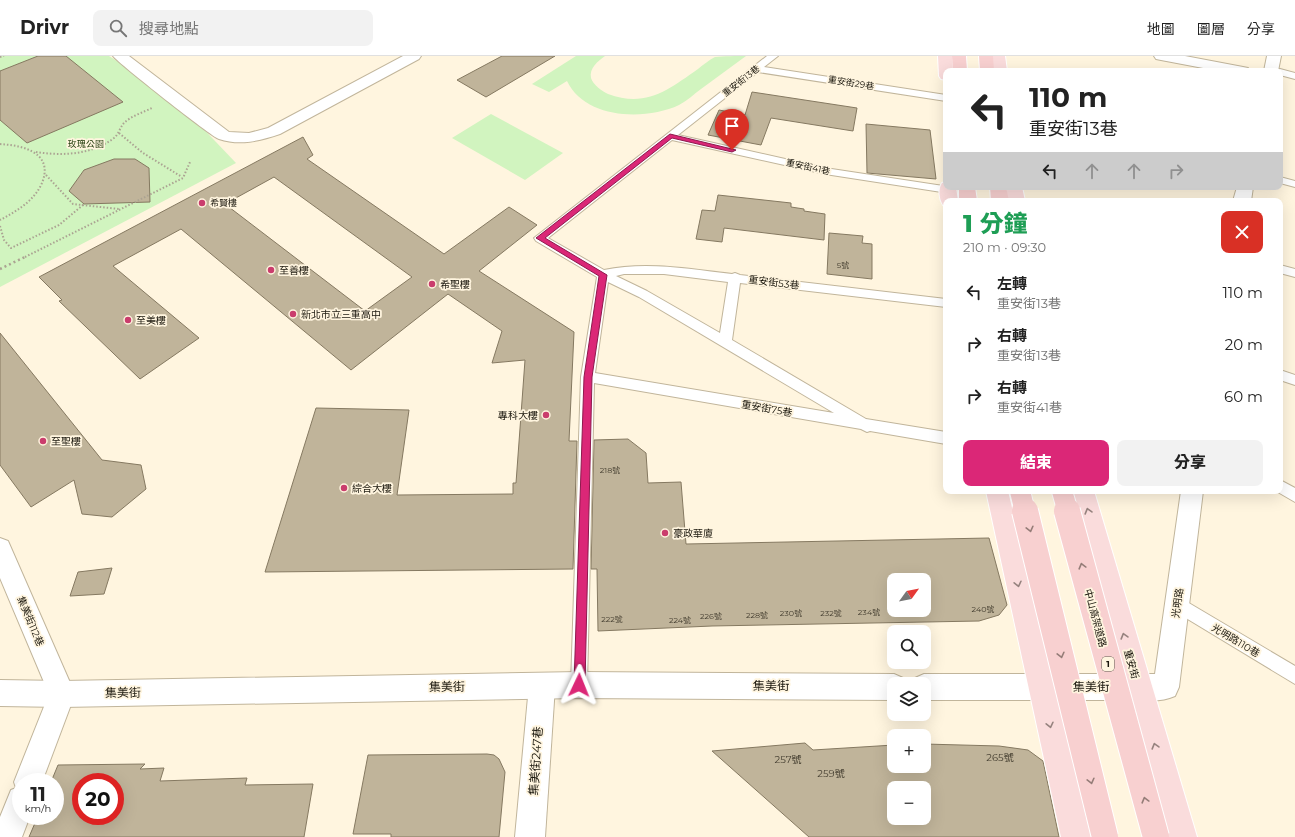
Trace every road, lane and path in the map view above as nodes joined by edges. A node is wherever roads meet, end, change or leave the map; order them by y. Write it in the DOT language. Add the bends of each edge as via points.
graph roads {
  1 [pos="4,56"];
  2 [pos="120,56"];
  3 [pos="414,56"];
  4 [pos="773,56"];
  5 [pos="945,56"];
  6 [pos="959,56"];
  7 [pos="986,56"];
  8 [pos="998,56"];
  9 [pos="1161,56"];
  10 [pos="0,57"];
  11 [pos="757,68"];
  12 [pos="946,68"];
  13 [pos="960,68"];
  14 [pos="987,68"];
  15 [pos="1000,68"];
  16 [pos="1227,68"];
  17 [pos="1283,71"];
  18 [pos="1295,76"];
  19 [pos="173,97"];
  20 [pos="943,98"];
  21 [pos="119,133"];
  22 [pos="670,136"];
  23 [pos="0,144"];
  24 [pos="36,152"];
  25 [pos="190,162"];
  26 [pos="46,175"];
  27 [pos="183,178"];
  28 [pos="1283,181"];
  29 [pos="1295,184"];
  30 [pos="948,193"];
  31 [pos="84,204"];
  32 [pos="119,210"];
  33 [pos="0,220"];
  34 [pos="0,226"];
  35 [pos="0,269"];
  36 [pos="1283,270"];
  37 [pos="1295,273"];
  38 [pos="603,275"];
  39 [pos="735,278"];
  40 [pos="943,303"];
  41 [pos="725,342"];
  42 [pos="1283,376"];
  43 [pos="588,377"];
  44 [pos="1295,380"];
  45 [pos="867,426"];
  46 [pos="943,438"];
  47 [pos="1283,488"];
  48 [pos="998,494"];
  49 [pos="1021,494"];
  50 [pos="1063,494"];
  51 [pos="1084,494"];
  52 [pos="1192,494"];
  53 [pos="1295,496"];
  54 [pos="0,549"];
  55 [pos="1177,604"];
  56 [pos="1295,676"];
  57 [pos="579,685"];
  58 [pos="542,686"];
  59 [pos="887,687"];
  60 [pos="931,687"];
  61 [pos="1138,687"];
  62 [pos="1041,688"];
  63 [pos="0,693"];
  64 [pos="62,694"];
  65 [pos="31,773"];
  66 [pos="12,824"];
  67 [pos="1177,834"];
  68 [pos="7,837"];
  69 [pos="530,837"];
  70 [pos="1076,837"];
  71 [pos="1105,837"];
  1 -- 10 [label="path"];
  2 -- 19 [label="street"];
  3 -- 19 [label="street" via="257,137 238,139 224,135"];
  4 -- 11 [label="lane, 重安街13巷"];
  5 -- 12 [label="main road"];
  6 -- 13 [label="highway"];
  7 -- 14 [label="highway"];
  8 -- 15 [label="main road"];
  9 -- 16 [label="street"];
  11 -- 20 [label="lane, 重安街29巷"];
  11 -- 22 [label="lane, 重安街13巷"];
  17 -- 18 [label="lane"];
  19 -- 21 [label="path" via="124,123 123,130"];
  21 -- 24 [label="path" via="114,139 96,148 73,154"];
  21 -- 27 [label="path" via="143,153"];
  22 -- 30 [label="lane, 重安街41巷" via="825,171"];
  22 -- 38 [label="lane, 重安街13巷" via="540,238"];
  23 -- 24 [label="path" via="20,146"];
  24 -- 26 [label="path" via="45,162"];
  25 -- 27 [label="path"];
  26 -- 31 [label="path" via="73,204"];
  26 -- 33 [label="path" via="39,190 22,207"];
  27 -- 32 [label="path"];
  28 -- 29 [label="lane"];
  31 -- 32 [label="path"];
  31 -- 34 [label="path" via="59,225 12,248 4,240"];
  32 -- 35 [label="path"];
  36 -- 37 [label="lane"];
  38 -- 39 [label="lane, 重安街53巷" via="624,270 656,270"];
  38 -- 41 [label="lane" via="643,294"];
  38 -- 43 [label="lane"];
  39 -- 40 [label="lane, 重安街53巷"];
  39 -- 41 [label="lane"];
  41 -- 45 [label="lane"];
  42 -- 44 [label="lane"];
  43 -- 45 [label="lane, 重安街75巷"];
  43 -- 57 [label="lane"];
  45 -- 46 [label="lane, 重安街75巷"];
  47 -- 53 [label="lane"];
  48 -- 62 [label="main road, one-way"];
  49 -- 71 [label="highway, one-way, bridge"];
  67 -- 50 [label="highway, 中山高架道路 / 1, one-way, bridge" via="1147,808"];
  61 -- 51 [label="main road, 重安街 / 1, one-way"];
  52 -- 55 [label="street, 光明路"];
  54 -- 64 [label="street, 集美街112巷"];
  55 -- 56 [label="lane, 光明路110巷"];
  55 -- 61 [label="street, 光明路" via="1166,687"];
  57 -- 58 [label="street, 集美街"];
  57 -- 59 [label="street, 集美街"];
  58 -- 64 [label="street, 集美街"];
  58 -- 69 [label="street, 集美街247巷"];
  60 -- 62 [label="street, 集美街"];
  61 -- 62 [label="street, 集美街"];
  67 -- 61 [label="main road, 重安街 / 1, one-way"];
  62 -- 70 [label="main road, one-way"];
  63 -- 64 [label="street, 集美街"];
  64 -- 65 [label="street"];
  66 -- 68 [label="street"];
}
